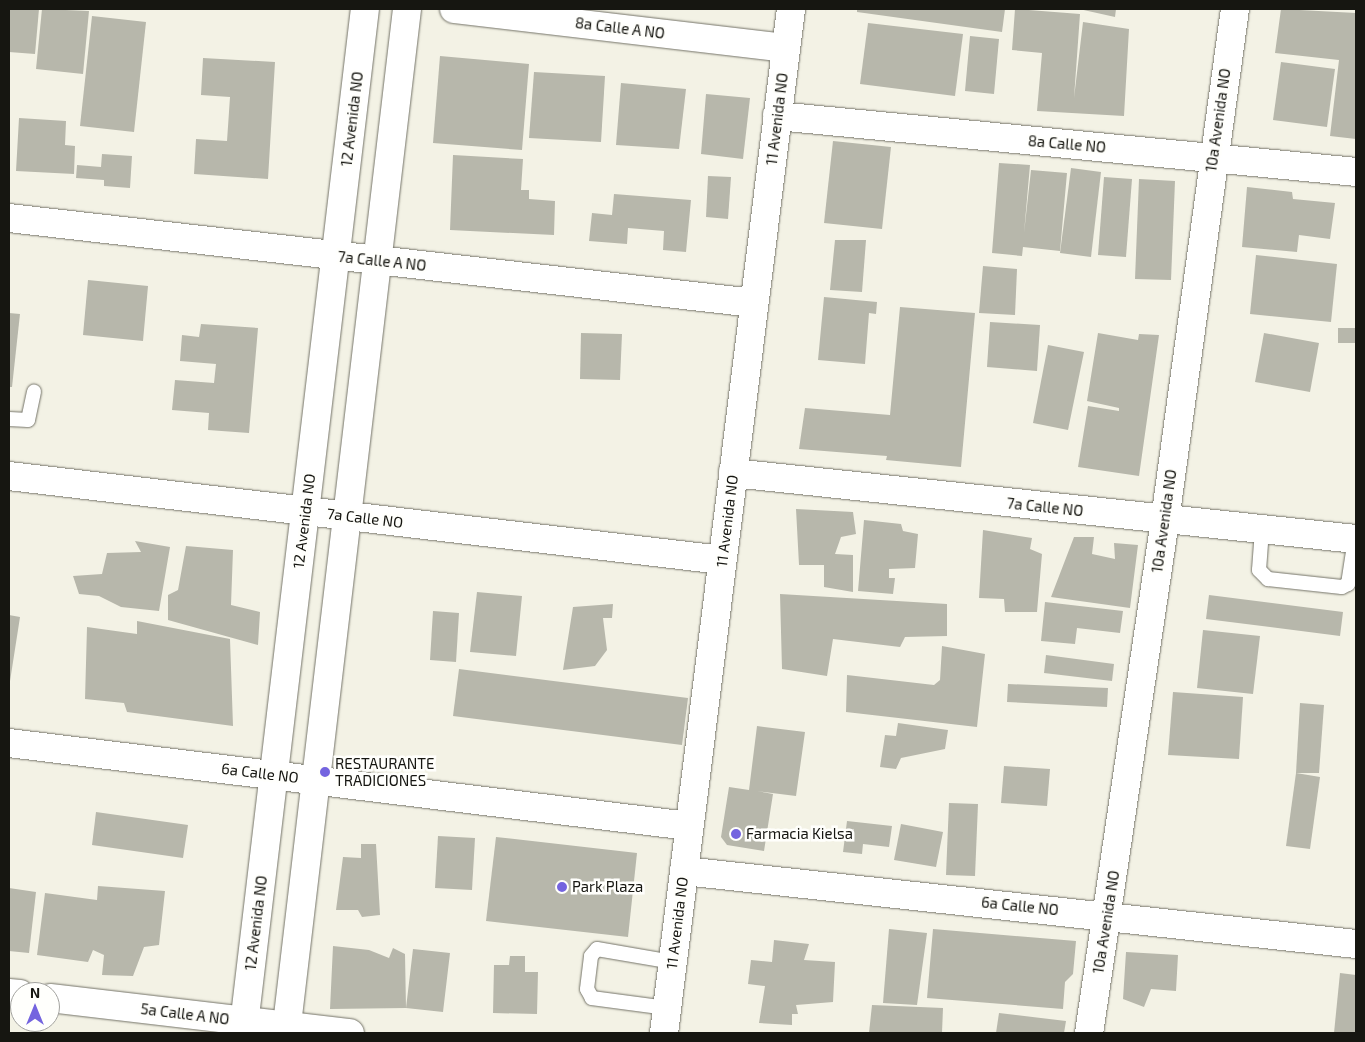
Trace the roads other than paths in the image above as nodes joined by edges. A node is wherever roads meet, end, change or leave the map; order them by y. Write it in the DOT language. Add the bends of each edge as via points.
graph roads {
  1 [pos="365,9"];
  2 [pos="408,9"];
  3 [pos="454,9"];
  4 [pos="791,9"];
  5 [pos="1235,9"];
  6 [pos="786,48"];
  7 [pos="777,116"];
  8 [pos="1212,158"];
  9 [pos="1356,172"];
  10 [pos="9,218"];
  11 [pos="336,255"];
  12 [pos="377,260"];
  13 [pos="754,303"];
  14 [pos="34,392"];
  15 [pos="9,419"];
  16 [pos="733,474"];
  17 [pos="9,476"];
  18 [pos="306,511"];
  19 [pos="348,516"];
  20 [pos="1165,520"];
  21 [pos="1262,530"];
  22 [pos="1356,539"];
  23 [pos="722,560"];
  24 [pos="9,743"];
  25 [pos="274,775"];
  26 [pos="316,780"];
  27 [pos="689,826"];
  28 [pos="684,870"];
  29 [pos="1107,915"];
  30 [pos="1356,944"];
  31 [pos="672,962"];
  32 [pos="60,999"];
  33 [pos="665,1021"];
  34 [pos="244,1027"];
  35 [pos="287,1030"];
  36 [pos="350,1033"];
  37 [pos="1089,1033"];
  1 -- 11 [label="street, 12 Avenida NO"];
  2 -- 12 [label="street"];
  3 -- 6 [label="street, 8a Calle A NO"];
  4 -- 6 [label="street, 11 Avenida NO"];
  5 -- 8 [label="street, 10a Avenida NO"];
  6 -- 7 [label="street, 11 Avenida NO"];
  7 -- 8 [label="street, 8a Calle NO"];
  7 -- 13 [label="street, 11 Avenida NO"];
  8 -- 9 [label="street, 8a Calle NO"];
  8 -- 20 [label="street, 10a Avenida NO"];
  10 -- 11 [label="street, 7a Calle A NO"];
  11 -- 12 [label="street, 7a Calle A NO"];
  11 -- 18 [label="street, 12 Avenida NO"];
  12 -- 13 [label="street, 7a Calle A NO"];
  12 -- 19 [label="street"];
  13 -- 16 [label="street, 11 Avenida NO"];
  14 -- 15 [label="lane" via="28,420"];
  16 -- 20 [label="street, 7a Calle NO"];
  16 -- 23 [label="street, 11 Avenida NO"];
  17 -- 18 [label="street, 7a Calle NO"];
  18 -- 19 [label="street, 7a Calle NO"];
  18 -- 25 [label="street, 12 Avenida NO"];
  19 -- 23 [label="street, 7a Calle NO"];
  19 -- 26 [label="street"];
  20 -- 21 [label="street, 7a Calle NO"];
  20 -- 29 [label="street, 10a Avenida NO"];
  21 -- 22 [label="street, 7a Calle NO"];
  21 -- 22 [label="lane" via="1259,570 1262,576 1342,587 1348,584"];
  23 -- 27 [label="street, 11 Avenida NO"];
  24 -- 25 [label="street, 6a Calle NO"];
  25 -- 26 [label="street, 6a Calle NO"];
  25 -- 34 [label="street, 12 Avenida NO"];
  26 -- 27 [label="street, 6a Calle NO"];
  26 -- 35 [label="street"];
  27 -- 28 [label="street, 11 Avenida NO"];
  28 -- 29 [label="street, 6a Calle NO"];
  28 -- 31 [label="street, 11 Avenida NO"];
  29 -- 30 [label="street, 6a Calle NO"];
  29 -- 37 [label="street, 10a Avenida NO"];
  31 -- 33 [label="street, 11 Avenida NO"];
  31 -- 33 [label="lane" via="597,949 591,956 587,989 592,998"];
  32 -- 34 [label="street, 5a Calle A NO"];
  34 -- 35 [label="street, 5a Calle A NO"];
  35 -- 36 [label="street, 5a Calle A NO"];
}
